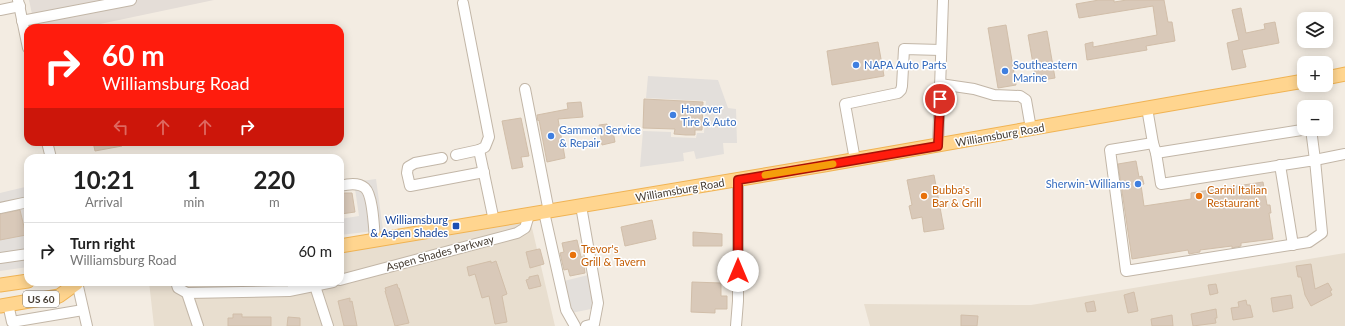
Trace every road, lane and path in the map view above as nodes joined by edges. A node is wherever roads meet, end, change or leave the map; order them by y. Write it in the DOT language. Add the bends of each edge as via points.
graph roads {
  1 [pos="131,0"];
  2 [pos="943,0"];
  3 [pos="19,3"];
  4 [pos="463,3"];
  5 [pos="0,10"];
  6 [pos="22,21"];
  7 [pos="24,30"];
  8 [pos="941,50"];
  9 [pos="1345,74"];
  10 [pos="1333,77"];
  11 [pos="1297,82"];
  12 [pos="940,84"];
  13 [pos="525,89"];
  14 [pos="1147,108"];
  15 [pos="1031,129"];
  16 [pos="1297,131"];
  17 [pos="1310,136"];
  18 [pos="1153,143"];
  19 [pos="938,146"];
  20 [pos="479,150"];
  21 [pos="1156,153"];
  22 [pos="1345,154"];
  23 [pos="456,155"];
  24 [pos="442,158"];
  25 [pos="855,160"];
  26 [pos="1315,160"];
  27 [pos="1280,165"];
  28 [pos="484,172"];
  29 [pos="738,180"];
  30 [pos="344,185"];
  31 [pos="24,204"];
  32 [pos="581,206"];
  33 [pos="0,208"];
  34 [pos="546,212"];
  35 [pos="529,215"];
  36 [pos="494,221"];
  37 [pos="375,240"];
  38 [pos="344,245"];
  39 [pos="1293,245"];
  40 [pos="24,255"];
  41 [pos="0,258"];
  42 [pos="344,279"];
  43 [pos="24,282"];
  44 [pos="0,285"];
  45 [pos="73,286"];
  46 [pos="80,286"];
  47 [pos="177,286"];
  48 [pos="315,286"];
  49 [pos="187,293"];
  50 [pos="4,305"];
  51 [pos="83,310"];
  52 [pos="87,326"];
  53 [pos="198,326"];
  54 [pos="328,326"];
  55 [pos="575,326"];
  56 [pos="586,326"];
  57 [pos="736,326"];
  1 -- 6 [label="street"];
  2 -- 8 [label="street"];
  3 -- 5 [label="street"];
  3 -- 6 [label="street"];
  4 -- 20 [label="street" via="489,137 484,147"];
  6 -- 7 [label="street"];
  8 -- 12 [label="street"];
  8 -- 25 [label="street" via="904,49 902,86 898,93 845,104"];
  9 -- 10 [label="main road"];
  11 -- 14 [label="main road, Williamsburg Road"];
  12 -- 15 [label="street" via="966,87 994,95 1020,96 1026,100"];
  12 -- 19 [label="street"];
  13 -- 34 [label="street"];
  14 -- 15 [label="main road, Williamsburg Road"];
  14 -- 18 [label="street"];
  15 -- 19 [label="main road, Williamsburg Road"];
  16 -- 21 [label="street"];
  17 -- 26 [label="street"];
  18 -- 21 [label="street"];
  18 -- 39 [label="street" via="1110,150 1126,271"];
  19 -- 25 [label="main road, Williamsburg Road"];
  20 -- 23 [label="street"];
  20 -- 28 [label="street"];
  21 -- 27 [label="street" via="1161,184"];
  22 -- 26 [label="street"];
  24 -- 28 [label="street" via="415,163 408,167 410,186"];
  25 -- 29 [label="main road, Williamsburg Road"];
  26 -- 27 [label="street"];
  26 -- 39 [label="street" via="1322,233 1309,242"];
  27 -- 39 [label="street"];
  28 -- 36 [label="street"];
  29 -- 32 [label="main road, Williamsburg Road"];
  29 -- 57 [label="street"];
  30 -- 37 [label="street" via="360,185 368,192"];
  31 -- 33 [label="street"];
  32 -- 34 [label="main road, Williamsburg Road"];
  32 -- 56 [label="street" via="598,303 594,324"];
  34 -- 35 [label="main road, Williamsburg Road"];
  34 -- 55 [label="street" via="566,310"];
  35 -- 36 [label="main road, Williamsburg Road"];
  35 -- 42 [label="street, Aspen Shades Parkway" via="525,228 517,233"];
  36 -- 37 [label="main road, Williamsburg Road"];
  37 -- 38 [label="main road, Williamsburg Road"];
  40 -- 41 [label="street"];
  43 -- 44 [label="main road, US 60"];
  45 -- 50 [label="main road, US 60" via="59,296"];
  46 -- 51 [label="street"];
  47 -- 49 [label="street"];
  48 -- 49 [label="street" via="290,291"];
  48 -- 54 [label="street"];
  49 -- 53 [label="street"];
  50 -- 51 [label="street" via="12,322"];
  51 -- 52 [label="street"];
}
